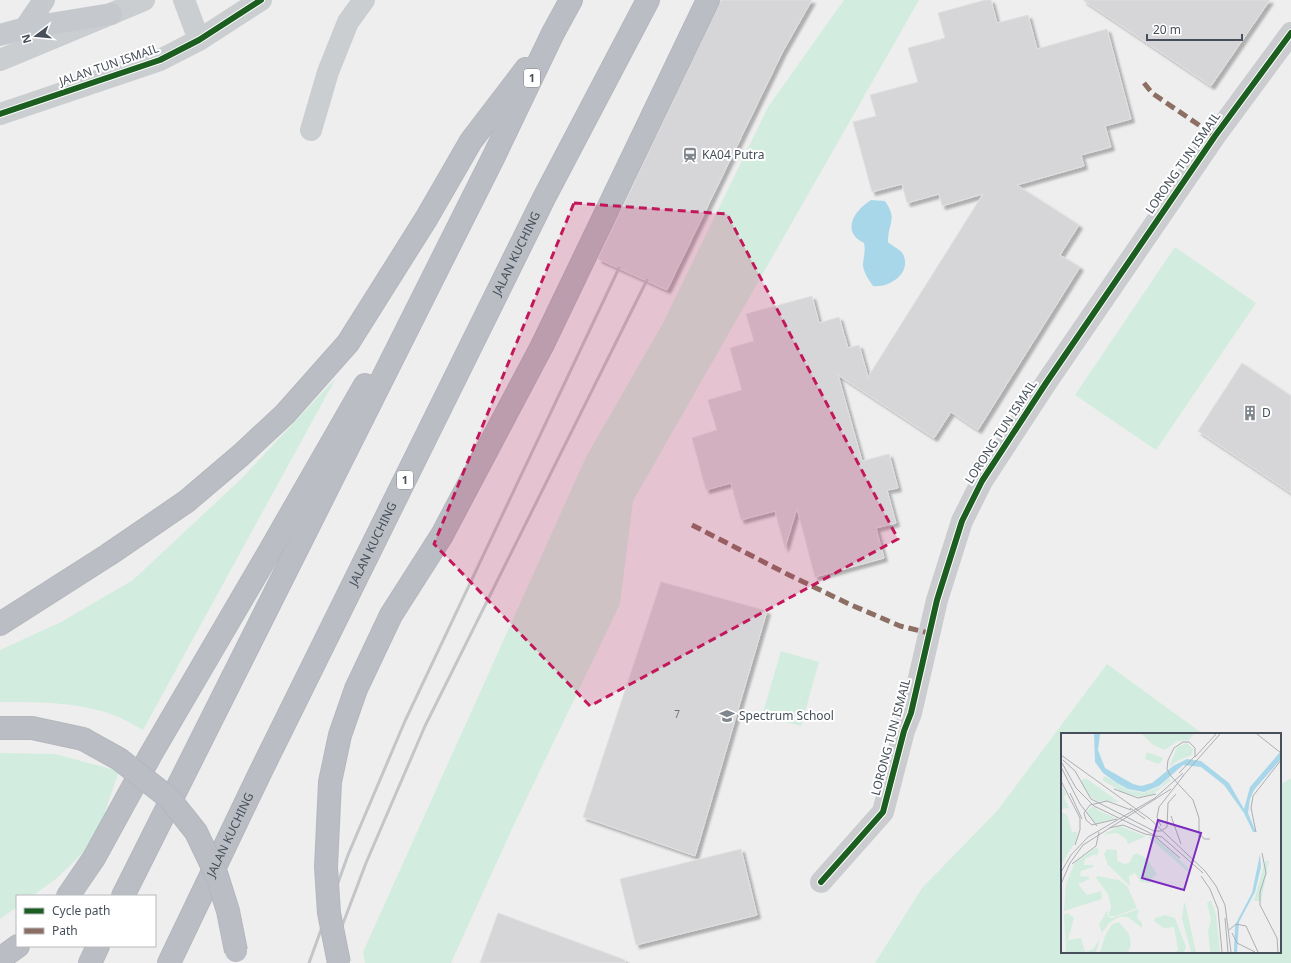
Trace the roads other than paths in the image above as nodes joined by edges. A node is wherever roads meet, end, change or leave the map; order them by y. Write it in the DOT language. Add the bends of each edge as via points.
graph roads {
  1 [pos="44,0"];
  2 [pos="144,0"];
  3 [pos="184,0"];
  4 [pos="364,0"];
  5 [pos="571,0"];
  6 [pos="648,0"];
  7 [pos="708,0"];
  8 [pos="253,2"];
  9 [pos="111,14"];
  10 [pos="25,28"];
  11 [pos="553,33"];
  12 [pos="1291,33"];
  13 [pos="0,35"];
  14 [pos="199,40"];
  15 [pos="0,60"];
  16 [pos="0,114"];
  17 [pos="311,130"];
  18 [pos="391,362"];
  19 [pos="0,624"];
  20 [pos="0,728"];
  21 [pos="821,882"];
  22 [pos="69,895"];
  23 [pos="124,895"];
  24 [pos="16,947"];
  25 [pos="98,947"];
  26 [pos="236,957"];
  27 [pos="0,958"];
  28 [pos="90,963"];
  29 [pos="169,963"];
  30 [pos="339,963"];
  1 -- 10 [label="main road"];
  2 -- 9 [label="street"];
  3 -- 14 [label="street"];
  4 -- 17 [label="street" via="348,22 328,72"];
  5 -- 11 [label="highway, 1"];
  6 -- 29 [label="highway, JALAN KUCHING / 1" via="544,198"];
  7 -- 30 [label="highway, bridge" via="543,344 442,535 391,615 356,688 340,735 330,782 326,867 329,913"];
  8 -- 14 [label="street, JALAN TUN ISMAIL"];
  9 -- 10 [label="main road"];
  9 -- 15 [label="street"];
  10 -- 13 [label="main road"];
  11 -- 18 [label="highway, 1"];
  11 -- 19 [label="highway" via="471,141 426,219 348,343 285,414 187,501"];
  12 -- 21 [label="street, LORONG TUN ISMAIL" via="1196,163 982,481 962,521 937,600 911,713 883,812"];
  14 -- 16 [label="street, JALAN TUN ISMAIL" via="160,60"];
  18 -- 22 [label="highway" via="363,387 151,754 94,858"];
  18 -- 23 [label="highway, 1"];
  20 -- 26 [label="highway, bridge" via="32,728 83,739 119,759 169,798 196,832 217,876 228,911"];
  24 -- 27 [label="highway"];
  25 -- 28 [label="highway"];
}
